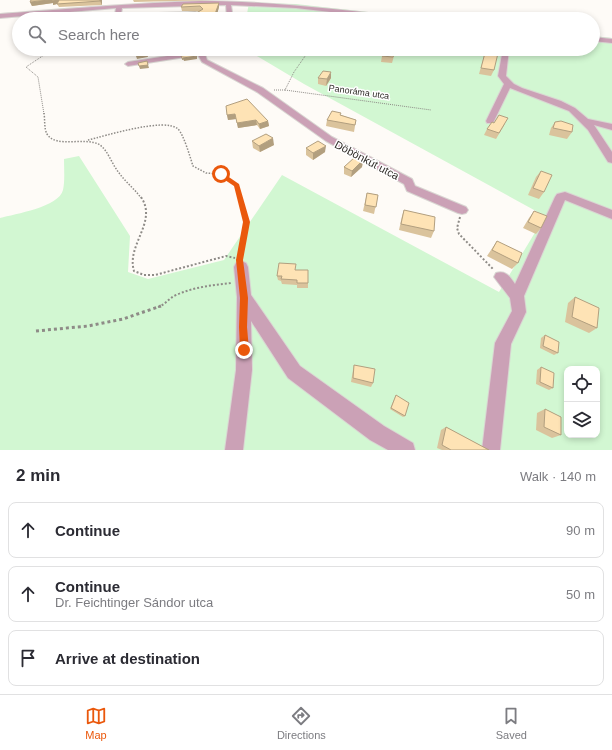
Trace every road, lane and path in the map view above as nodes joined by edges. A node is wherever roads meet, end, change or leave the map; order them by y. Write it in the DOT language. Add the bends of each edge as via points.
graph roads {
  1 [pos="296,0"];
  2 [pos="139,3"];
  3 [pos="228,3"];
  4 [pos="120,7"];
  5 [pos="295,7"];
  6 [pos="53,12"];
  7 [pos="119,12"];
  8 [pos="229,12"];
  9 [pos="342,12"];
  10 [pos="12,15"];
  11 [pos="0,16"];
  12 [pos="600,40"];
  13 [pos="612,41"];
  14 [pos="42,56"];
  15 [pos="181,56"];
  16 [pos="202,56"];
  17 [pos="305,56"];
  18 [pos="505,56"];
  19 [pos="128,64"];
  20 [pos="507,85"];
  21 [pos="260,90"];
  22 [pos="285,90"];
  23 [pos="431,110"];
  24 [pos="490,121"];
  25 [pos="587,121"];
  26 [pos="612,127"];
  27 [pos="87,140"];
  28 [pos="612,160"];
  29 [pos="462,210"];
  30 [pos="612,215"];
  31 [pos="242,277"];
  32 [pos="501,277"];
  33 [pos="517,296"];
  34 [pos="36,331"];
  35 [pos="234,450"];
  36 [pos="406,450"];
  37 [pos="491,450"];
  1 -- 5 [label="street" via="299,4"];
  2 -- 3 [label="street"];
  2 -- 4 [label="street" via="143,10 133,12 127,10 130,6"];
  3 -- 5 [label="street"];
  3 -- 8 [label="street"];
  4 -- 6 [label="street"];
  4 -- 7 [label="street"];
  5 -- 9 [label="street"];
  10 -- 11 [label="street"];
  12 -- 13 [label="street"];
  14 -- 27 [label="path" via="26,67 38,77 50,138 56,141"];
  15 -- 19 [label="street"];
  16 -- 21 [label="street, Döbönkút utca" via="204,61"];
  17 -- 22 [label="path"];
  18 -- 20 [label="street" via="502,76"];
  20 -- 24 [label="street"];
  20 -- 25 [label="street" via="564,104"];
  21 -- 22 [label="path, Panoráma utca"];
  21 -- 29 [label="street, Döbönkút utca" via="329,139 408,182 411,188"];
  22 -- 23 [label="path, Panoráma utca"];
  25 -- 26 [label="street"];
  25 -- 28 [label="street"];
  27 -- 31 [label="path" via="152,125 172,125 179,130 193,166 206,173 221,174 237,185 246,222"];
  27 -- 31 [label="path" via="105,149 118,172 145,205 146,214 132,261 134,271 144,275 155,275 226,256"];
  29 -- 32 [label="path" via="457,228 459,234"];
  30 -- 33 [label="street" via="561,196"];
  31 -- 34 [label="path" via="193,288 174,296 162,306 123,319 88,326"];
  31 -- 35 [label="street" via="244,370"];
  31 -- 36 [label="street" via="294,372 378,433"];
  32 -- 33 [label="street"];
  33 -- 37 [label="street" via="519,312 503,343"];
}
